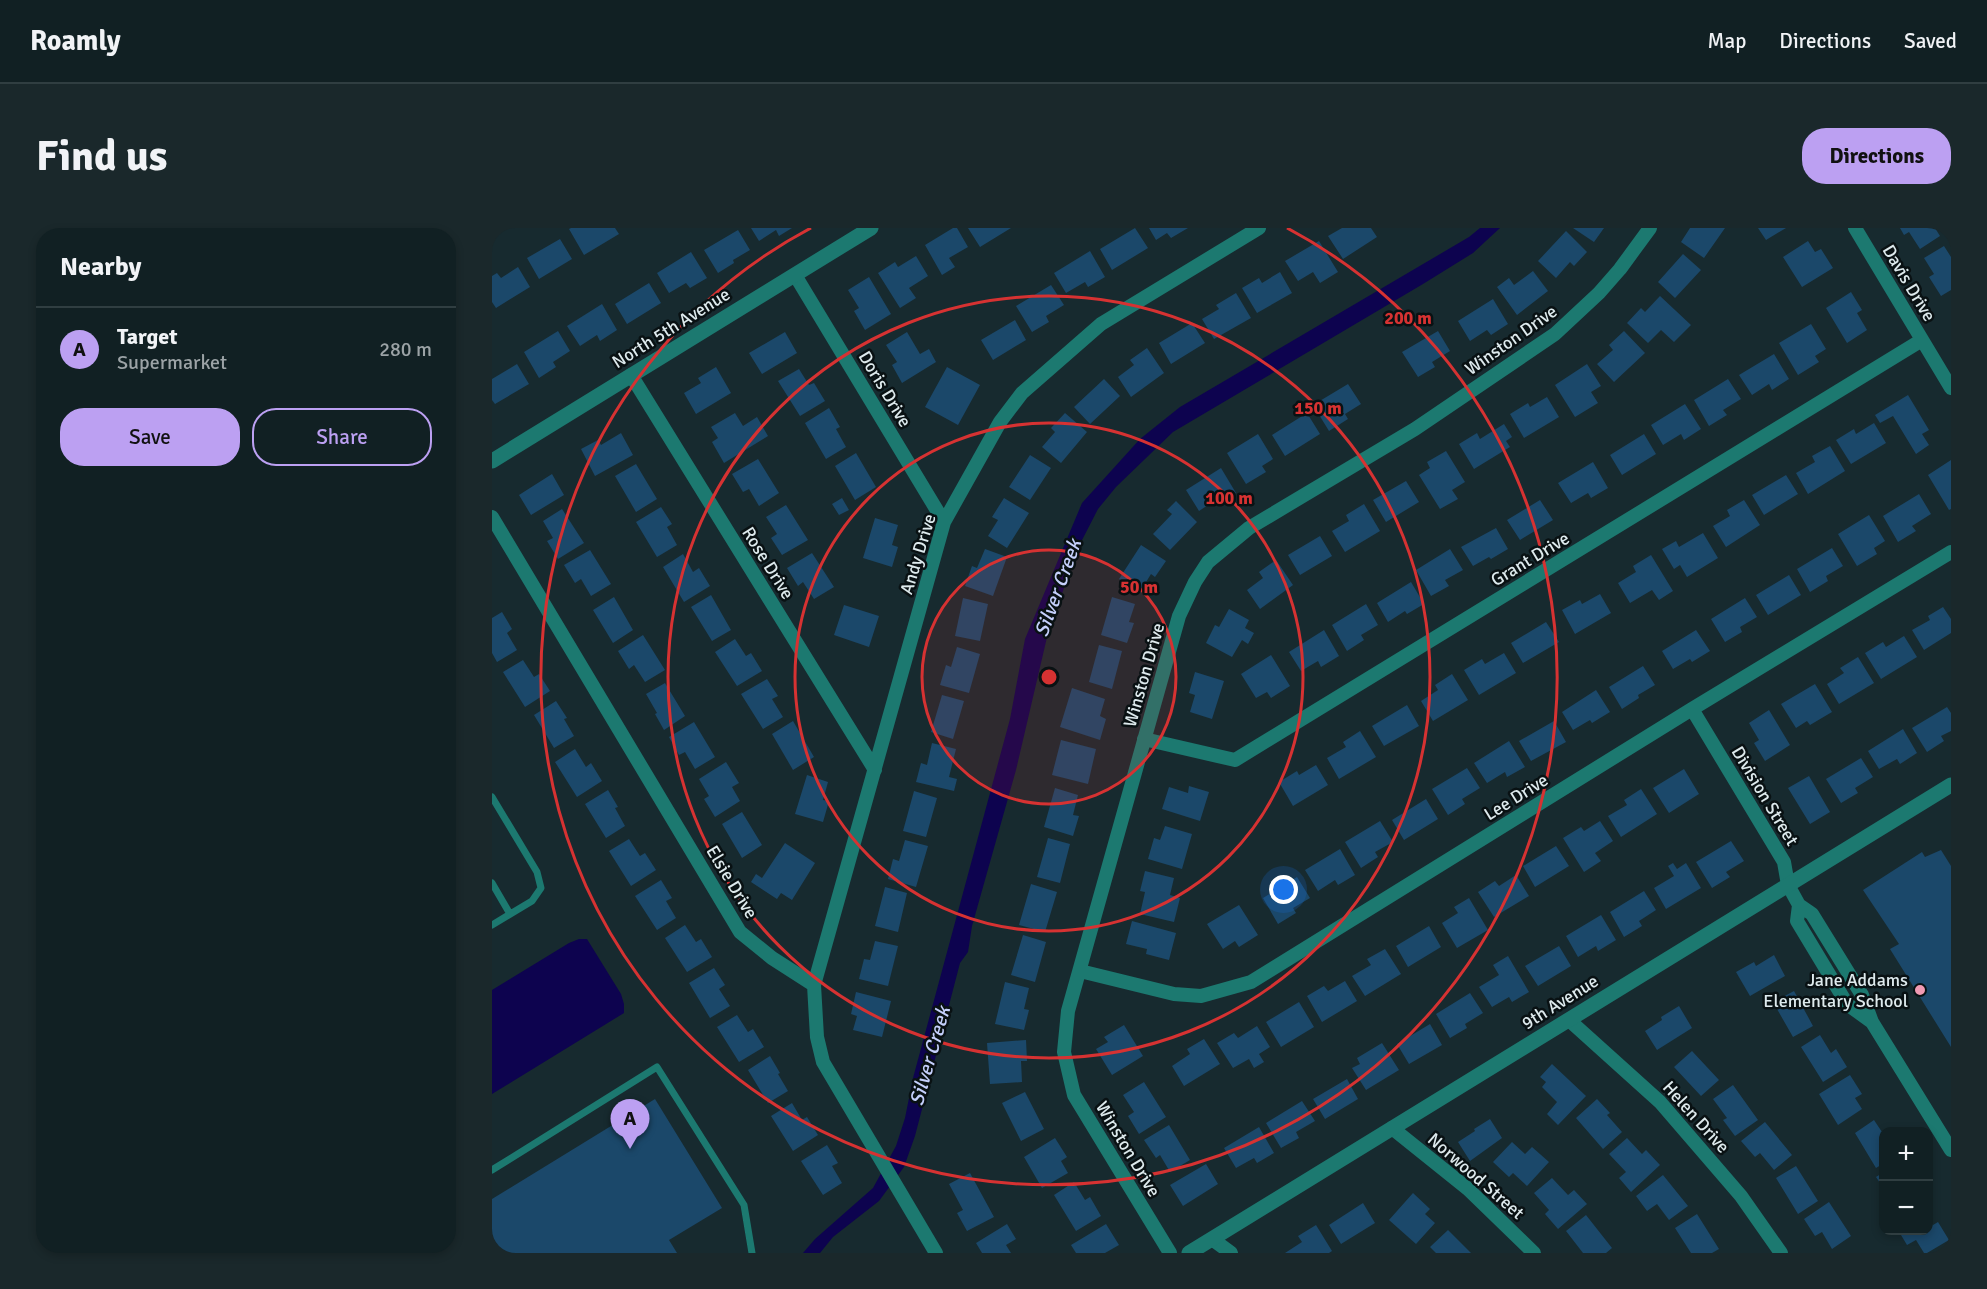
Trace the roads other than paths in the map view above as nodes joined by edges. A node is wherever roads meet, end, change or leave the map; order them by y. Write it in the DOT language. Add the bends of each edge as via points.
graph roads {
  1 [pos="871,228"];
  2 [pos="1259,228"];
  3 [pos="1650,228"];
  4 [pos="1855,228"];
  5 [pos="795,275"];
  6 [pos="1922,340"];
  7 [pos="631,375"];
  8 [pos="1951,388"];
  9 [pos="492,461"];
  10 [pos="492,517"];
  11 [pos="944,522"];
  12 [pos="1951,552"];
  13 [pos="1692,709"];
  14 [pos="1144,739"];
  15 [pos="875,770"];
  16 [pos="1951,785"];
  17 [pos="492,797"];
  18 [pos="492,883"];
  19 [pos="1788,885"];
  20 [pos="510,914"];
  21 [pos="492,925"];
  22 [pos="1080,970"];
  23 [pos="813,985"];
  24 [pos="1569,1020"];
  25 [pos="1392,1128"];
  26 [pos="1951,1150"];
  27 [pos="492,1170"];
  28 [pos="1212,1239"];
  29 [pos="752,1253"];
  30 [pos="936,1253"];
  31 [pos="1170,1253"];
  32 [pos="1189,1253"];
  33 [pos="1231,1253"];
  34 [pos="1534,1253"];
  35 [pos="1781,1253"];
  1 -- 5 [label="street, North 5th Avenue"];
  2 -- 11 [label="street, Andy Drive" via="1101,324 1029,387 1000,422"];
  3 -- 14 [label="street, Winston Drive" via="1606,285 1555,334 1415,429 1249,528 1208,562 1179,616"];
  4 -- 6 [label="street, Davis Drive"];
  5 -- 7 [label="street, North 5th Avenue"];
  5 -- 11 [label="street, Doris Drive"];
  6 -- 8 [label="street, Davis Drive"];
  6 -- 14 [label="street, Grant Drive" via="1235,760"];
  7 -- 9 [label="street, North 5th Avenue"];
  7 -- 15 [label="street, Rose Drive"];
  10 -- 23 [label="street, Elsie Drive" via="740,932"];
  11 -- 15 [label="street, Andy Drive"];
  12 -- 13 [label="street, Lee Drive"];
  13 -- 19 [label="street, Division Street" via="1784,862"];
  13 -- 22 [label="street, Lee Drive" via="1251,982 1201,996 1174,994"];
  14 -- 22 [label="street, Winston Drive"];
  15 -- 23 [label="street, Andy Drive"];
  16 -- 19 [label="street, 9th Avenue"];
  17 -- 20 [label="lane" via="537,872 541,888 532,901"];
  18 -- 20 [label="lane"];
  19 -- 24 [label="street, 9th Avenue"];
  19 -- 26 [label="street, Division Street" via="1799,905 1812,914 1862,995 1872,1022"];
  20 -- 21 [label="lane"];
  22 -- 31 [label="street, Winston Drive" via="1068,1011 1064,1052 1074,1095"];
  23 -- 30 [label="street" via="823,1062"];
  24 -- 25 [label="street, 9th Avenue"];
  24 -- 35 [label="street, Helen Drive" via="1660,1102 1741,1196"];
  25 -- 28 [label="street, 9th Avenue"];
  25 -- 34 [label="street, Norwood Street" via="1468,1189"];
  27 -- 29 [label="lane" via="657,1067 744,1205"];
  28 -- 32 [label="street, 9th Avenue"];
  28 -- 33 [label="street"];
}
